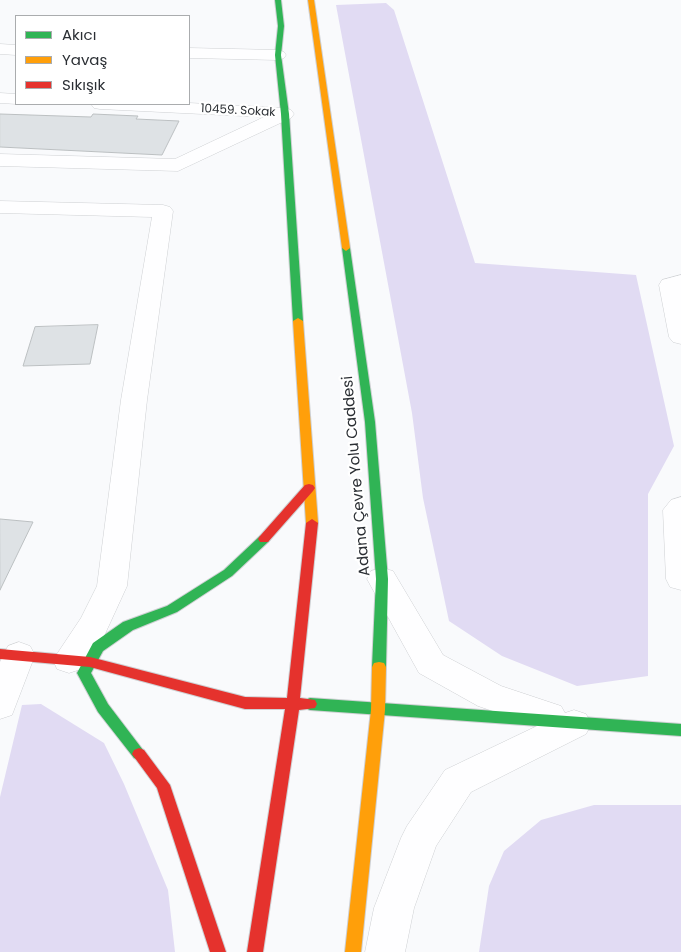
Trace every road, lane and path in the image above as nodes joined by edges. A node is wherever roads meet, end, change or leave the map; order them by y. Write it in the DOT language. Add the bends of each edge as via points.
graph roads {
  1 [pos="278,0"];
  2 [pos="311,0"];
  3 [pos="0,49"];
  4 [pos="15,50"];
  5 [pos="190,54"];
  6 [pos="278,55"];
  7 [pos="0,98"];
  8 [pos="15,99"];
  9 [pos="118,105"];
  10 [pos="285,114"];
  11 [pos="0,160"];
  12 [pos="0,207"];
  13 [pos="681,282"];
  14 [pos="681,337"];
  15 [pos="309,488"];
  16 [pos="680,509"];
  17 [pos="382,578"];
  18 [pos="681,579"];
  19 [pos="9,655"];
  20 [pos="80,661"];
  21 [pos="293,703"];
  22 [pos="0,705"];
  23 [pos="378,710"];
  24 [pos="574,724"];
  25 [pos="681,730"];
  26 [pos="218,952"];
  27 [pos="255,952"];
  28 [pos="353,952"];
  29 [pos="385,952"];
  1 -- 6 [label="main road" via="281,26"];
  2 -- 17 [label="main road, Adana Çevre Yolu Caddesi" via="370,422"];
  3 -- 4 [label="street"];
  5 -- 6 [label="street"];
  6 -- 10 [label="main road"];
  7 -- 8 [label="street"];
  9 -- 10 [label="street, 10459. Sokak"];
  10 -- 11 [label="street" via="178,165"];
  10 -- 15 [label="main road"];
  12 -- 20 [label="street" via="163,211 134,400 112,586"];
  13 -- 14 [label="street" via="670,285"];
  15 -- 20 [label="main road" via="270,534 228,573 172,609 128,626"];
  15 -- 21 [label="main road" via="312,528"];
  16 -- 18 [label="street"];
  17 -- 23 [label="main road, Adana Çevre Yolu Caddesi"];
  17 -- 24 [label="street" via="431,664 490,696"];
  19 -- 20 [label="main road"];
  19 -- 22 [label="street"];
  20 -- 21 [label="main road" via="245,703"];
  20 -- 26 [label="main road" via="103,708 163,784"];
  21 -- 23 [label="main road"];
  21 -- 27 [label="main road"];
  23 -- 24 [label="main road"];
  23 -- 28 [label="main road, Adana Çevre Yolu Caddesi"];
  24 -- 25 [label="main road"];
  24 -- 29 [label="street" via="458,781 420,838 394,908"];
}
